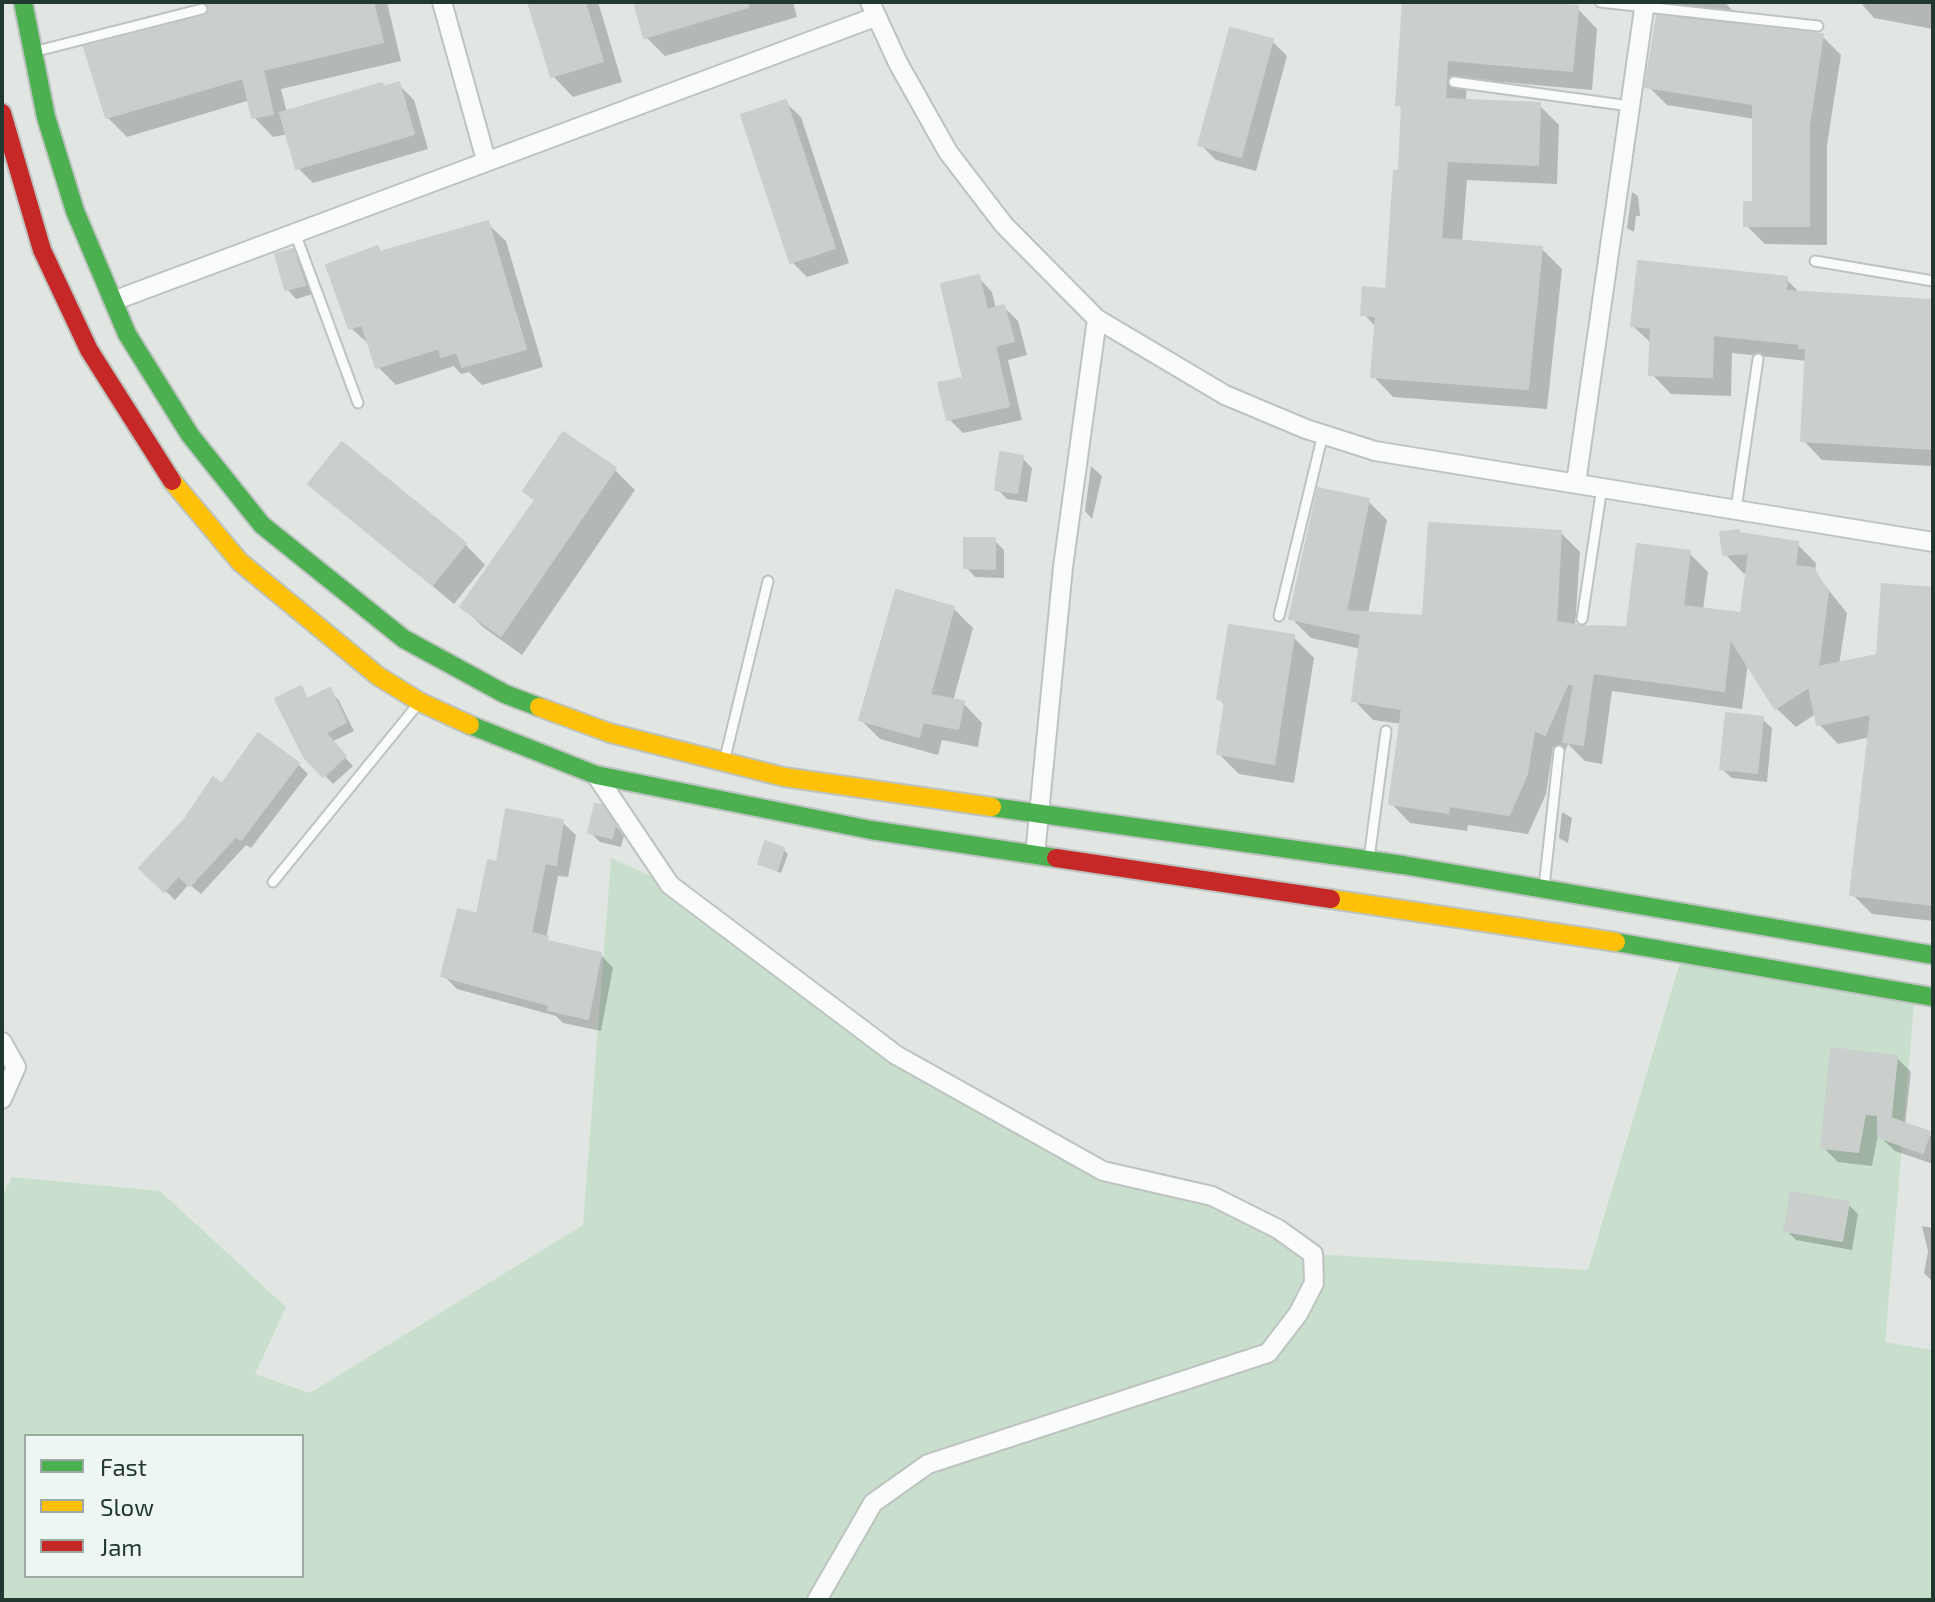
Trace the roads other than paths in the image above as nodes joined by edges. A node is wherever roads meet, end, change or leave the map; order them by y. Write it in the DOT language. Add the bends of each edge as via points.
graph roads {
  1 [pos="23,2"];
  2 [pos="442,2"];
  3 [pos="1600,2"];
  4 [pos="1644,5"];
  5 [pos="202,9"];
  6 [pos="872,9"];
  7 [pos="1818,26"];
  8 [pos="33,51"];
  9 [pos="1454,82"];
  10 [pos="1630,106"];
  11 [pos="2,113"];
  12 [pos="486,160"];
  13 [pos="295,233"];
  14 [pos="1815,261"];
  15 [pos="1933,281"];
  16 [pos="113,301"];
  17 [pos="1097,319"];
  18 [pos="1758,359"];
  19 [pos="358,403"];
  20 [pos="1323,434"];
  21 [pos="1576,483"];
  22 [pos="1602,487"];
  23 [pos="1736,509"];
  24 [pos="1933,542"];
  25 [pos="768,581"];
  26 [pos="1279,616"];
  27 [pos="1582,619"];
  28 [pos="420,702"];
  29 [pos="1386,731"];
  30 [pos="1559,751"];
  31 [pos="724,761"];
  32 [pos="596,775"];
  33 [pos="1039,813"];
  34 [pos="1035,855"];
  35 [pos="1369,861"];
  36 [pos="273,882"];
  37 [pos="1543,889"];
  38 [pos="1933,955"];
  39 [pos="1933,997"];
  40 [pos="2,1042"];
  41 [pos="2,1099"];
  42 [pos="817,1600"];
  1 -- 8 [label="street"];
  2 -- 12 [label="street"];
  3 -- 4 [label="lane"];
  4 -- 7 [label="lane"];
  4 -- 10 [label="street"];
  5 -- 8 [label="lane"];
  6 -- 12 [label="street"];
  6 -- 17 [label="street" via="948,152 1004,225"];
  8 -- 16 [label="street" via="46,117 75,211"];
  9 -- 10 [label="lane"];
  10 -- 21 [label="street"];
  11 -- 28 [label="street" via="42,250 89,350 161,467 240,562 378,676"];
  12 -- 13 [label="street"];
  13 -- 16 [label="street"];
  13 -- 19 [label="lane"];
  14 -- 15 [label="lane"];
  16 -- 31 [label="street" via="127,334 190,435 262,525 404,639 505,694 610,733"];
  17 -- 20 [label="street" via="1225,395"];
  17 -- 33 [label="street" via="1063,567"];
  18 -- 23 [label="lane"];
  20 -- 21 [label="street" via="1431,463"];
  20 -- 26 [label="lane"];
  21 -- 22 [label="street"];
  22 -- 23 [label="street"];
  22 -- 27 [label="lane"];
  23 -- 24 [label="street"];
  25 -- 31 [label="lane"];
  28 -- 32 [label="street"];
  28 -- 36 [label="lane"];
  29 -- 35 [label="lane"];
  30 -- 37 [label="lane"];
  31 -- 33 [label="street" via="784,777"];
  32 -- 34 [label="street" via="871,830"];
  32 -- 42 [label="street" via="670,885 896,1055 1103,1171 1212,1196 1278,1229 1313,1254 1314,1283 1268,1353 928,1464 873,1503"];
  33 -- 34 [label="street"];
  33 -- 35 [label="street"];
  34 -- 39 [label="street" via="1712,957"];
  35 -- 37 [label="street"];
  37 -- 38 [label="street"];
  40 -- 41 [label="street" via="16,1067"];
}
